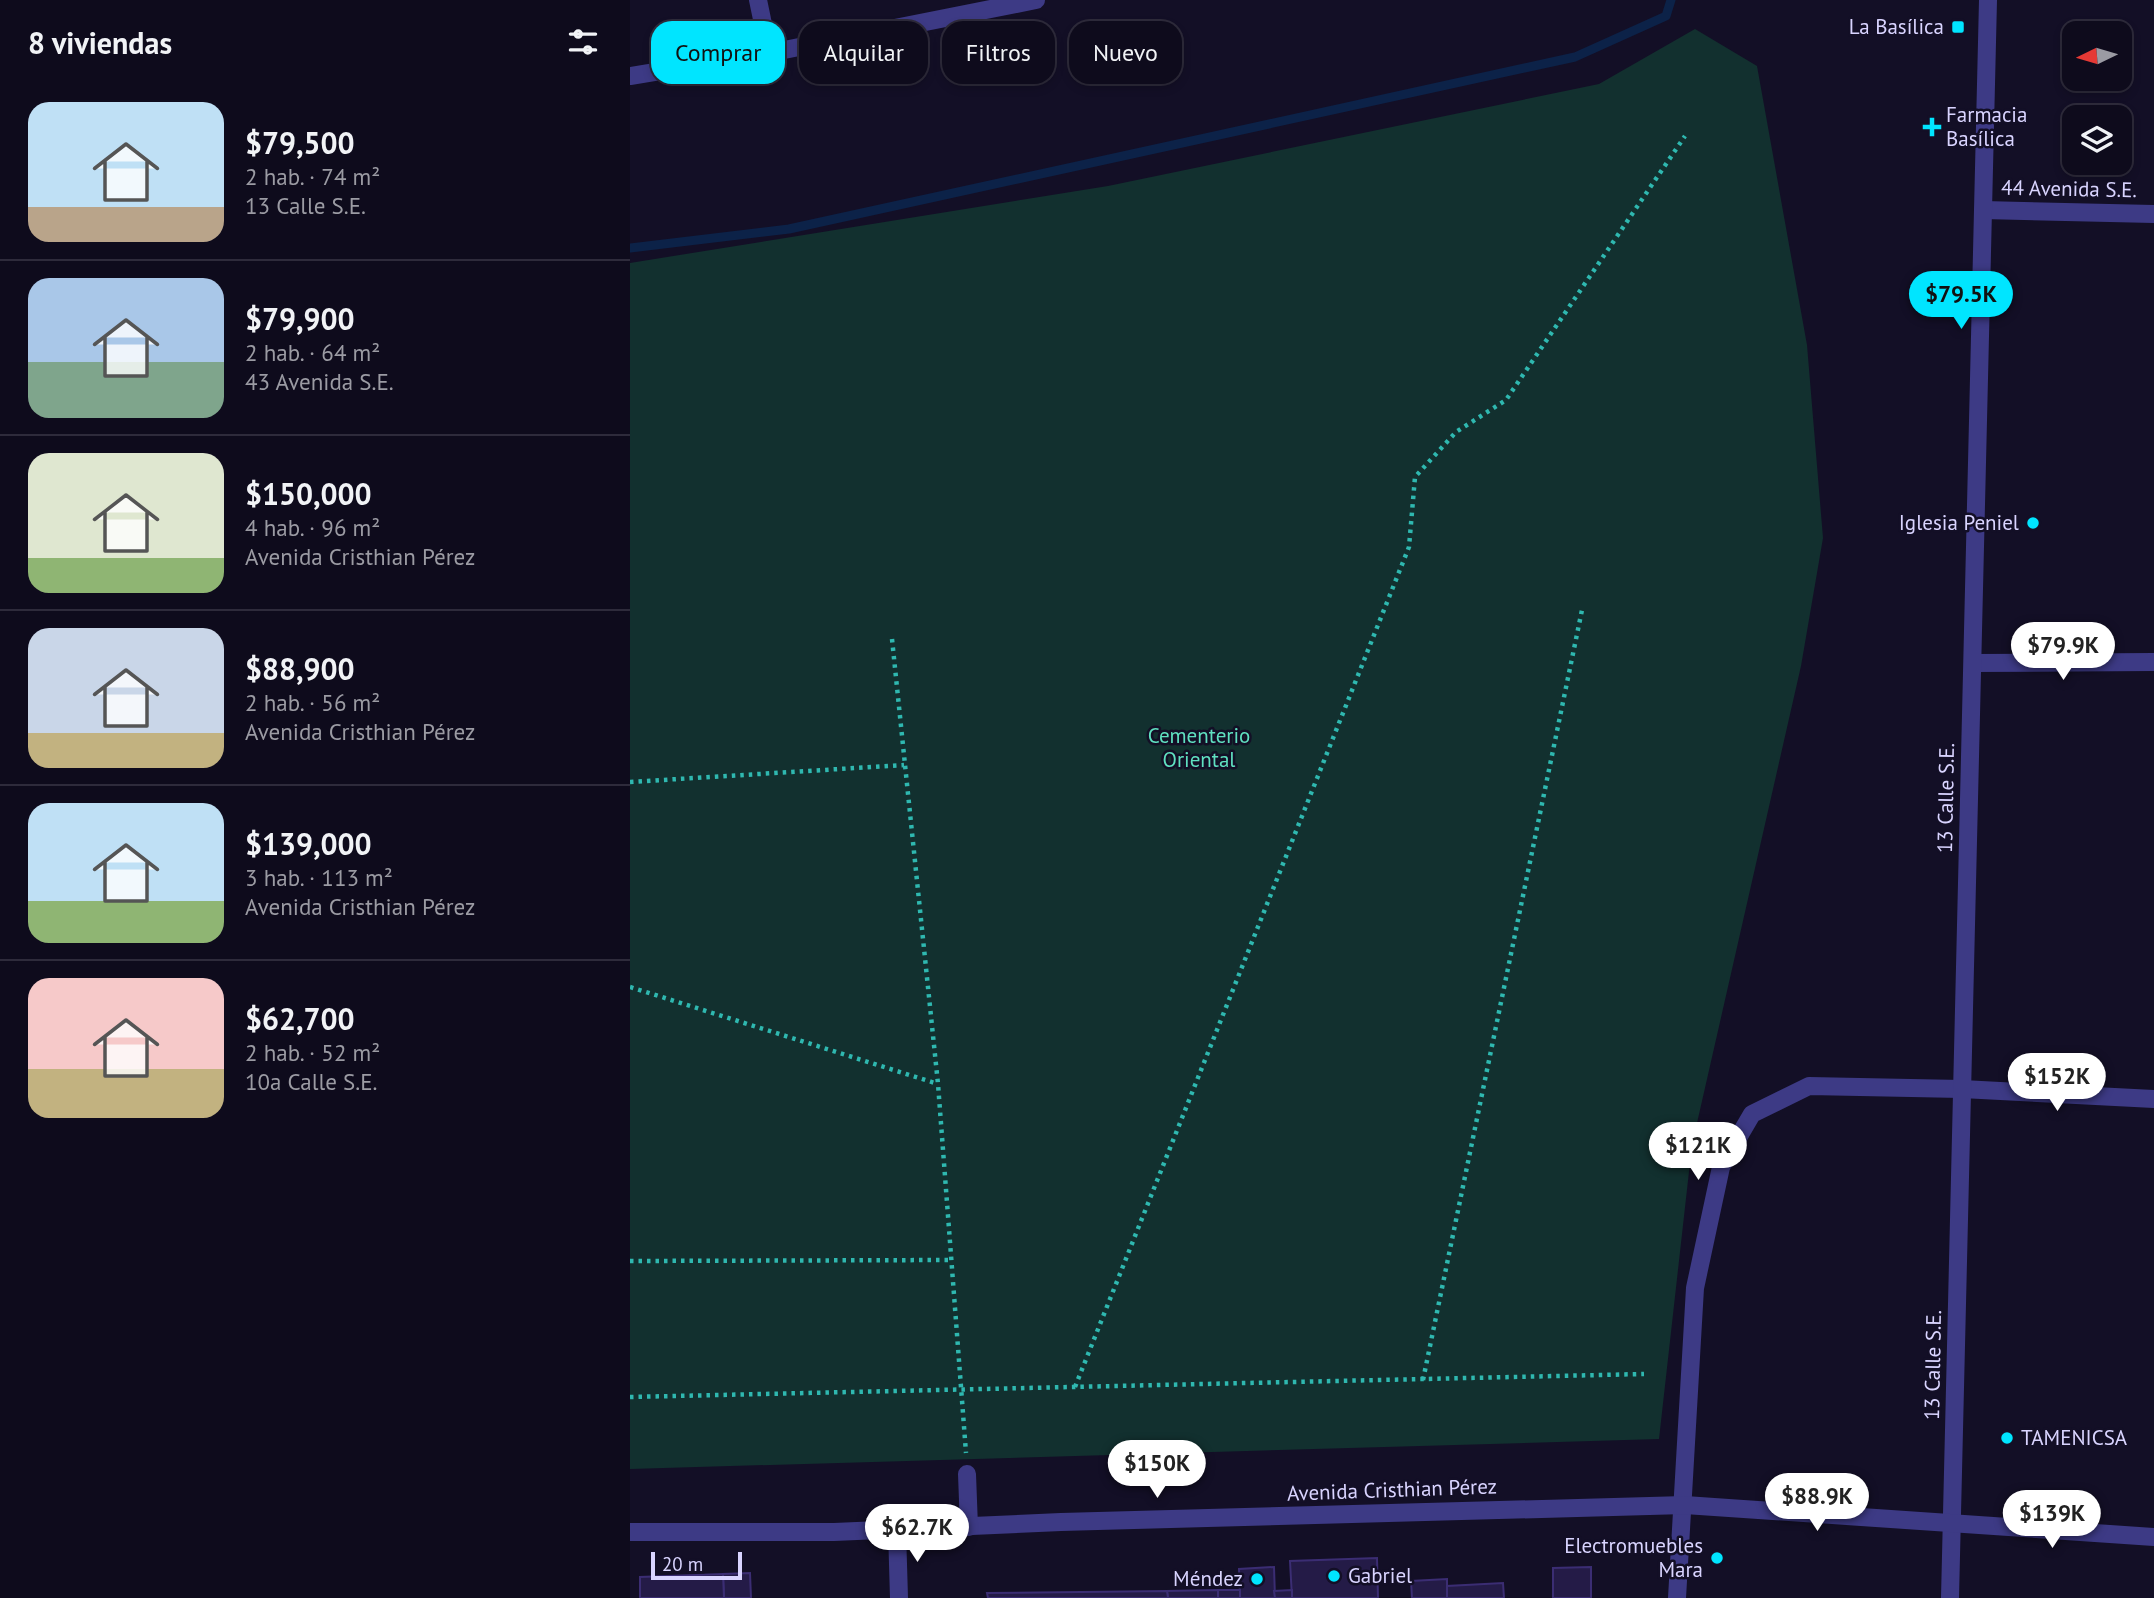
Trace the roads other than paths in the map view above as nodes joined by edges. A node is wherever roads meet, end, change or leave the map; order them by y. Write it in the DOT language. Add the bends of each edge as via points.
graph roads {
  1 [pos="758,0"];
  2 [pos="1036,0"];
  3 [pos="1988,0"];
  4 [pos="762,21"];
  5 [pos="785,50"];
  6 [pos="651,73"];
  7 [pos="630,76"];
  8 [pos="1983,210"];
  9 [pos="2154,214"];
  10 [pos="2154,662"];
  11 [pos="1973,663"];
  12 [pos="1962,1089"];
  13 [pos="2154,1099"];
  14 [pos="967,1474"];
  15 [pos="1685,1504"];
  16 [pos="1952,1524"];
  17 [pos="969,1527"];
  18 [pos="897,1530"];
  19 [pos="630,1532"];
  20 [pos="2154,1537"];
  21 [pos="899,1598"];
  22 [pos="1677,1598"];
  23 [pos="1950,1598"];
  1 -- 4 [label="street"];
  2 -- 5 [label="street"];
  3 -- 8 [label="street, 13 Calle S.E."];
  6 -- 7 [label="street"];
  8 -- 9 [label="street, 44 Avenida S.E."];
  8 -- 11 [label="street, 13 Calle S.E."];
  10 -- 11 [label="street"];
  11 -- 12 [label="street, 13 Calle S.E."];
  12 -- 13 [label="street"];
  12 -- 15 [label="street" via="1809,1086 1752,1114 1721,1167 1695,1288"];
  12 -- 16 [label="street, 13 Calle S.E."];
  14 -- 17 [label="street"];
  15 -- 16 [label="street, Avenida Cristhian Pérez"];
  15 -- 17 [label="street, Avenida Cristhian Pérez"];
  15 -- 22 [label="street"];
  16 -- 20 [label="street, Avenida Cristhian Pérez"];
  16 -- 23 [label="street, 13 Calle S.E."];
  17 -- 18 [label="street, Avenida Cristhian Pérez"];
  18 -- 19 [label="street, Avenida Cristhian Pérez"];
  18 -- 21 [label="street"];
}
